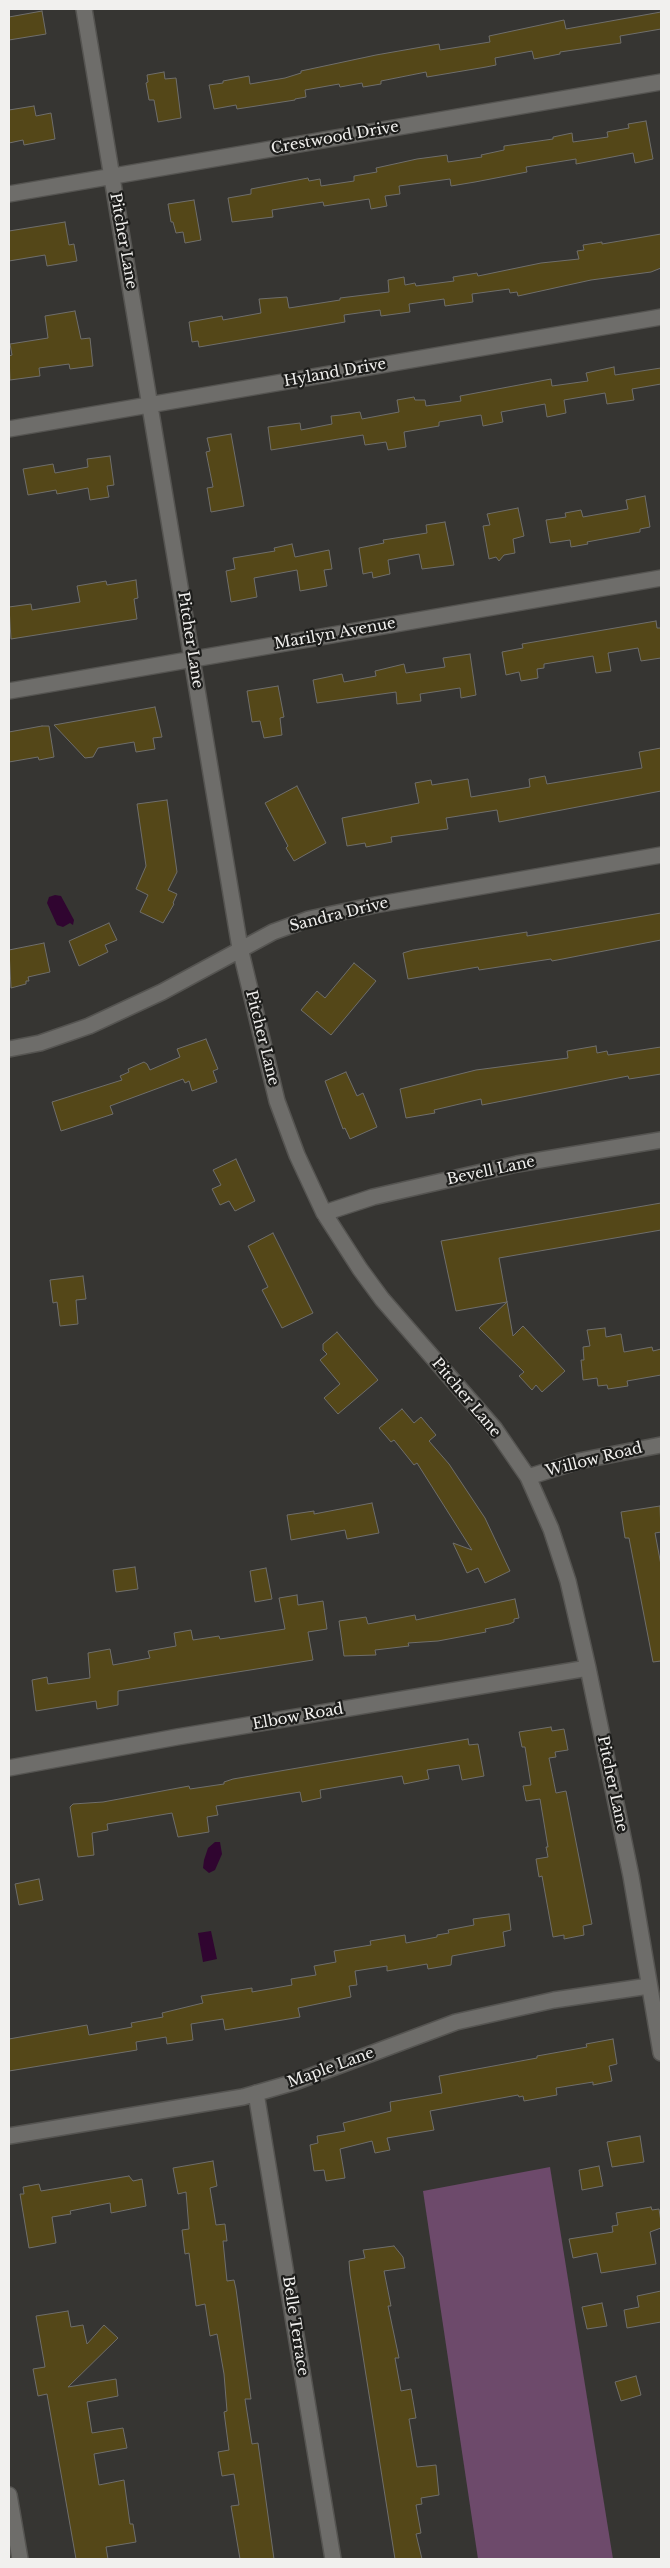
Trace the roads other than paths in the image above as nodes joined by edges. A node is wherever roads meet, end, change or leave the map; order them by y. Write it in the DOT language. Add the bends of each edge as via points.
graph roads {
  1 [pos="84,9"];
  2 [pos="661,82"];
  3 [pos="112,176"];
  4 [pos="9,194"];
  5 [pos="661,317"];
  6 [pos="151,404"];
  7 [pos="9,429"];
  8 [pos="661,578"];
  9 [pos="194,659"];
  10 [pos="9,690"];
  11 [pos="661,855"];
  12 [pos="240,948"];
  13 [pos="9,1049"];
  14 [pos="661,1140"];
  15 [pos="324,1213"];
  16 [pos="661,1445"];
  17 [pos="528,1477"];
  18 [pos="588,1668"];
  19 [pos="9,1768"];
  20 [pos="649,1986"];
  21 [pos="658,2013"];
  22 [pos="661,2053"];
  23 [pos="256,2093"];
  24 [pos="9,2136"];
  25 [pos="9,2495"];
  26 [pos="20,2559"];
  27 [pos="333,2559"];
  1 -- 3 [label="street, Pitcher Lane"];
  2 -- 3 [label="street, Crestwood Drive"];
  3 -- 4 [label="street, Crestwood Drive"];
  3 -- 6 [label="street, Pitcher Lane"];
  5 -- 6 [label="street, Hyland Drive"];
  6 -- 7 [label="street, Hyland Drive"];
  6 -- 9 [label="street, Pitcher Lane"];
  8 -- 9 [label="street, Marilyn Avenue"];
  9 -- 10 [label="street, Marilyn Avenue"];
  9 -- 12 [label="street, Pitcher Lane"];
  11 -- 12 [label="street, Sandra Drive" via="310,919"];
  12 -- 13 [label="street, Sandra Drive" via="162,992 90,1026 40,1043"];
  12 -- 15 [label="street, Pitcher Lane" via="277,1101"];
  14 -- 15 [label="street, Bevell Lane" via="517,1164 374,1196"];
  15 -- 17 [label="street, Pitcher Lane" via="382,1299 495,1429"];
  16 -- 17 [label="street, Willow Road" via="579,1461"];
  17 -- 18 [label="street, Pitcher Lane" via="551,1529 568,1580"];
  18 -- 19 [label="street, Elbow Road"];
  18 -- 20 [label="street, Pitcher Lane" via="631,1876"];
  20 -- 21 [label="street"];
  20 -- 23 [label="street, Maple Lane" via="554,2000 456,2022 295,2082"];
  21 -- 22 [label="street"];
  23 -- 24 [label="street, Maple Lane"];
  23 -- 27 [label="street, Belle Terrace"];
  25 -- 26 [label="street"];
}
